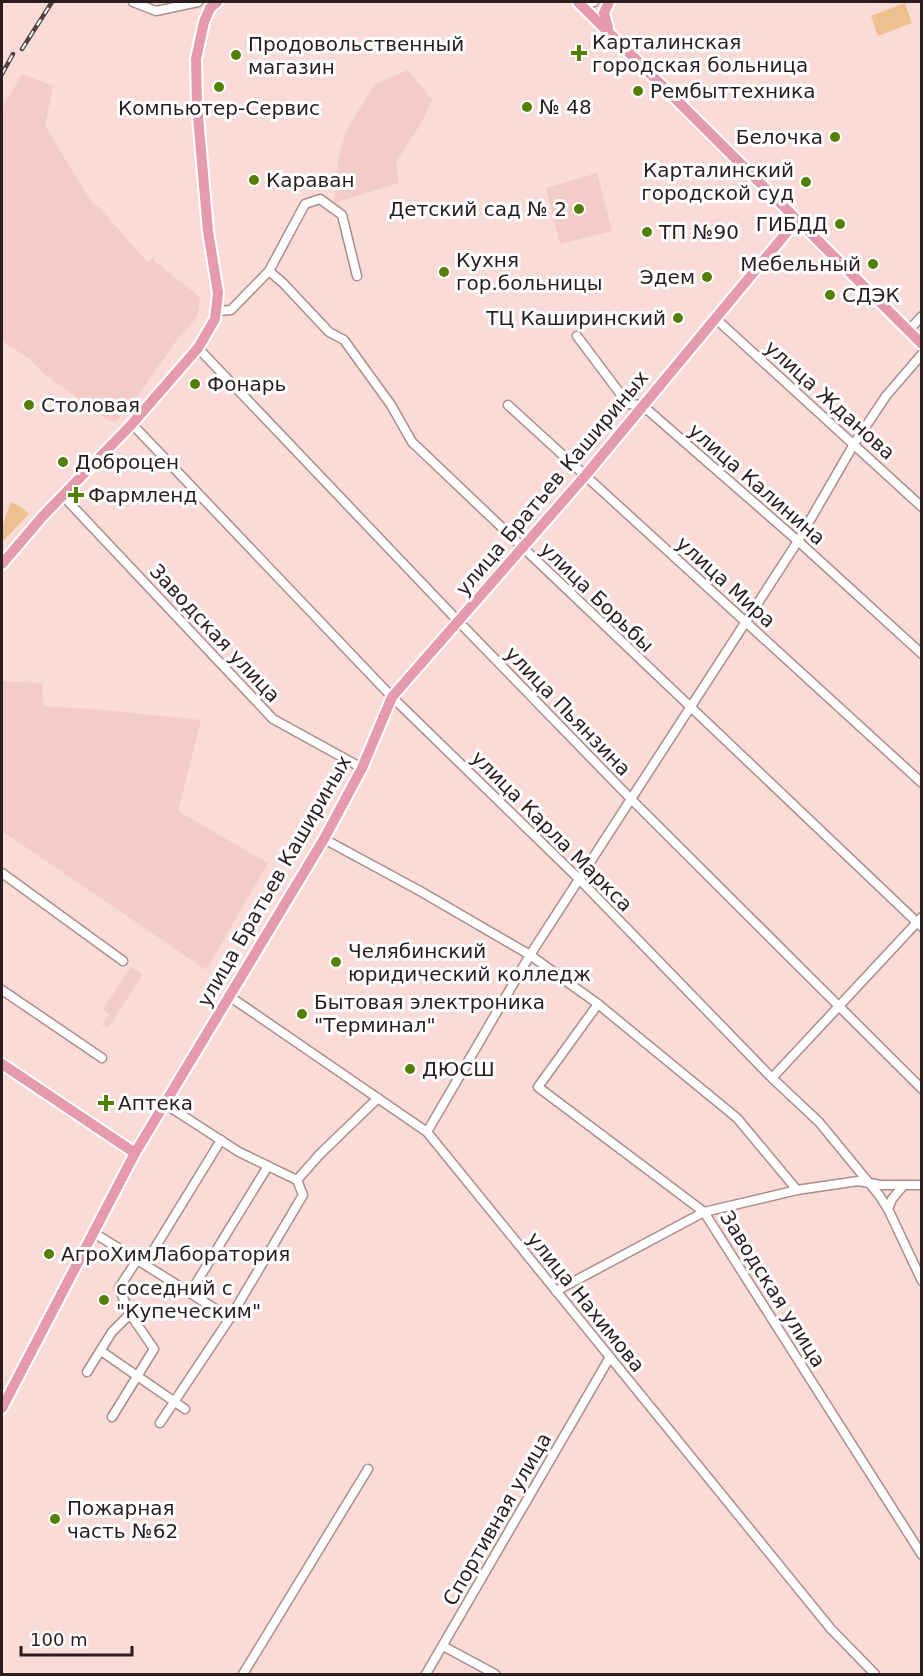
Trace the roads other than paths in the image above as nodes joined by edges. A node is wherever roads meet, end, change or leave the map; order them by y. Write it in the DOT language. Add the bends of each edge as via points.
graph roads {
  1 [pos="133,2"];
  2 [pos="198,2"];
  3 [pos="217,2"];
  4 [pos="594,2"];
  5 [pos="609,2"];
  6 [pos="581,4"];
  7 [pos="609,31"];
  8 [pos="797,220"];
  9 [pos="269,271"];
  10 [pos="357,276"];
  11 [pos="217,310"];
  12 [pos="921,316"];
  13 [pos="715,318"];
  14 [pos="909,330"];
  15 [pos="577,336"];
  16 [pos="921,344"];
  17 [pos="198,348"];
  18 [pos="921,354"];
  19 [pos="508,405"];
  20 [pos="642,405"];
  21 [pos="132,424"];
  22 [pos="854,444"];
  23 [pos="585,476"];
  24 [pos="63,496"];
  25 [pos="921,507"];
  26 [pos="798,541"];
  27 [pos="522,548"];
  28 [pos="2,564"];
  29 [pos="746,621"];
  30 [pos="459,622"];
  31 [pos="921,654"];
  32 [pos="392,697"];
  33 [pos="690,708"];
  34 [pos="362,768"];
  35 [pos="921,783"];
  36 [pos="631,799"];
  37 [pos="324,839"];
  38 [pos="2,873"];
  39 [pos="579,879"];
  40 [pos="920,922"];
  41 [pos="530,955"];
  42 [pos="123,961"];
  43 [pos="2,990"];
  44 [pos="229,996"];
  45 [pos="598,1004"];
  46 [pos="839,1007"];
  47 [pos="102,1058"];
  48 [pos="2,1064"];
  49 [pos="772,1078"];
  50 [pos="921,1089"];
  51 [pos="378,1098"];
  52 [pos="165,1104"];
  53 [pos="427,1131"];
  54 [pos="221,1140"];
  55 [pos="135,1153"];
  56 [pos="268,1166"];
  57 [pos="297,1180"];
  58 [pos="868,1182"];
  59 [pos="904,1185"];
  60 [pos="921,1185"];
  61 [pos="797,1190"];
  62 [pos="888,1209"];
  63 [pos="704,1212"];
  64 [pos="94,1233"];
  65 [pos="141,1262"];
  66 [pos="921,1281"];
  67 [pos="556,1291"];
  68 [pos="190,1293"];
  69 [pos="130,1314"];
  70 [pos="230,1318"];
  71 [pos="101,1351"];
  72 [pos="610,1357"];
  73 [pos="87,1372"];
  74 [pos="137,1376"];
  75 [pos="173,1402"];
  76 [pos="2,1408"];
  77 [pos="185,1409"];
  78 [pos="112,1417"];
  79 [pos="160,1423"];
  80 [pos="368,1469"];
  81 [pos="921,1555"];
  82 [pos="443,1647"];
  83 [pos="243,1674"];
  84 [pos="426,1674"];
  85 [pos="495,1674"];
  86 [pos="875,1674"];
  1 -- 2 [label="street" via="156,11"];
  3 -- 11 [label="main road" via="204,22 196,59"];
  4 -- 6 [label="street"];
  5 -- 7 [label="main road" via="604,13"];
  6 -- 7 [label="main road"];
  7 -- 8 [label="main road"];
  8 -- 13 [label="main road, улица Братьев Кашириных"];
  8 -- 14 [label="main road"];
  9 -- 10 [label="street" via="305,204 320,199 342,215"];
  9 -- 11 [label="street" via="231,310"];
  9 -- 27 [label="street, улица Борьбы" via="329,332 344,340 391,405 412,442"];
  11 -- 17 [label="main road"];
  12 -- 14 [label="street"];
  13 -- 20 [label="main road, улица Братьев Кашириных"];
  13 -- 22 [label="street, улица Жданова"];
  14 -- 16 [label="main road"];
  15 -- 20 [label="street, улица Калинина" via="628,404"];
  17 -- 21 [label="main road"];
  17 -- 30 [label="street, улица Пьянзина"];
  18 -- 22 [label="street"];
  19 -- 23 [label="street, улица Мира"];
  20 -- 23 [label="main road, улица Братьев Кашириных"];
  20 -- 26 [label="street, улица Калинина"];
  21 -- 24 [label="main road"];
  21 -- 32 [label="street, улица Карла Маркса"];
  22 -- 25 [label="street, улица Жданова"];
  22 -- 26 [label="street"];
  23 -- 27 [label="main road, улица Братьев Кашириных"];
  23 -- 29 [label="street, улица Мира"];
  24 -- 28 [label="main road"];
  24 -- 34 [label="street, Заводская улица" via="273,719"];
  26 -- 29 [label="street"];
  26 -- 31 [label="street, улица Калинина"];
  27 -- 30 [label="main road, улица Братьев Кашириных"];
  27 -- 33 [label="street, улица Борьбы"];
  29 -- 33 [label="street"];
  29 -- 35 [label="street, улица Мира"];
  30 -- 32 [label="main road, улица Братьев Кашириных"];
  30 -- 36 [label="street, улица Пьянзина"];
  32 -- 34 [label="main road, улица Братьев Кашириных"];
  32 -- 39 [label="street, улица Карла Маркса"];
  33 -- 36 [label="street"];
  33 -- 40 [label="street, улица Борьбы"];
  34 -- 37 [label="main road, улица Братьев Кашириных"];
  36 -- 39 [label="street"];
  36 -- 46 [label="street, улица Пьянзина"];
  37 -- 41 [label="street"];
  37 -- 44 [label="main road, улица Братьев Кашириных"];
  38 -- 42 [label="street"];
  39 -- 41 [label="street"];
  39 -- 49 [label="street, улица Карла Маркса"];
  40 -- 46 [label="street"];
  41 -- 45 [label="street"];
  41 -- 53 [label="street"];
  43 -- 47 [label="street"];
  44 -- 51 [label="street, улица Нахимова"];
  44 -- 52 [label="main road, улица Братьев Кашириных"];
  45 -- 61 [label="street" via="737,1118"];
  45 -- 63 [label="street, Заводская улица" via="538,1087"];
  46 -- 49 [label="street"];
  46 -- 50 [label="street, улица Пьянзина"];
  48 -- 55 [label="main road"];
  49 -- 58 [label="street, улица Карла Маркса" via="819,1122"];
  51 -- 53 [label="street, улица Нахимова"];
  51 -- 57 [label="street"];
  52 -- 54 [label="street"];
  52 -- 55 [label="main road, улица Братьев Кашириных"];
  53 -- 67 [label="street, улица Нахимова"];
  54 -- 56 [label="street"];
  54 -- 65 [label="street"];
  55 -- 64 [label="main road, улица Братьев Кашириных"];
  56 -- 57 [label="street"];
  56 -- 68 [label="street"];
  57 -- 70 [label="street" via="303,1195"];
  58 -- 59 [label="street"];
  58 -- 61 [label="street"];
  58 -- 62 [label="street, улица Карла Маркса"];
  59 -- 60 [label="street"];
  59 -- 62 [label="street"];
  61 -- 63 [label="street"];
  62 -- 66 [label="street, улица Карла Маркса"];
  63 -- 67 [label="street"];
  63 -- 81 [label="street, Заводская улица"];
  64 -- 65 [label="street"];
  64 -- 76 [label="main road, улица Братьев Кашириных"];
  65 -- 68 [label="street"];
  65 -- 69 [label="street" via="119,1288"];
  67 -- 72 [label="street, улица Нахимова"];
  68 -- 70 [label="street"];
  69 -- 71 [label="street" via="112,1332"];
  69 -- 74 [label="street" via="154,1349"];
  70 -- 75 [label="street"];
  71 -- 73 [label="street"];
  71 -- 74 [label="street"];
  72 -- 82 [label="street, Спортивная улица"];
  72 -- 86 [label="street, улица Нахимова" via="831,1629"];
  74 -- 75 [label="street"];
  74 -- 78 [label="street"];
  75 -- 77 [label="street"];
  75 -- 79 [label="street"];
  80 -- 83 [label="street"];
  82 -- 84 [label="street, Спортивная улица"];
  82 -- 85 [label="street"];
}
